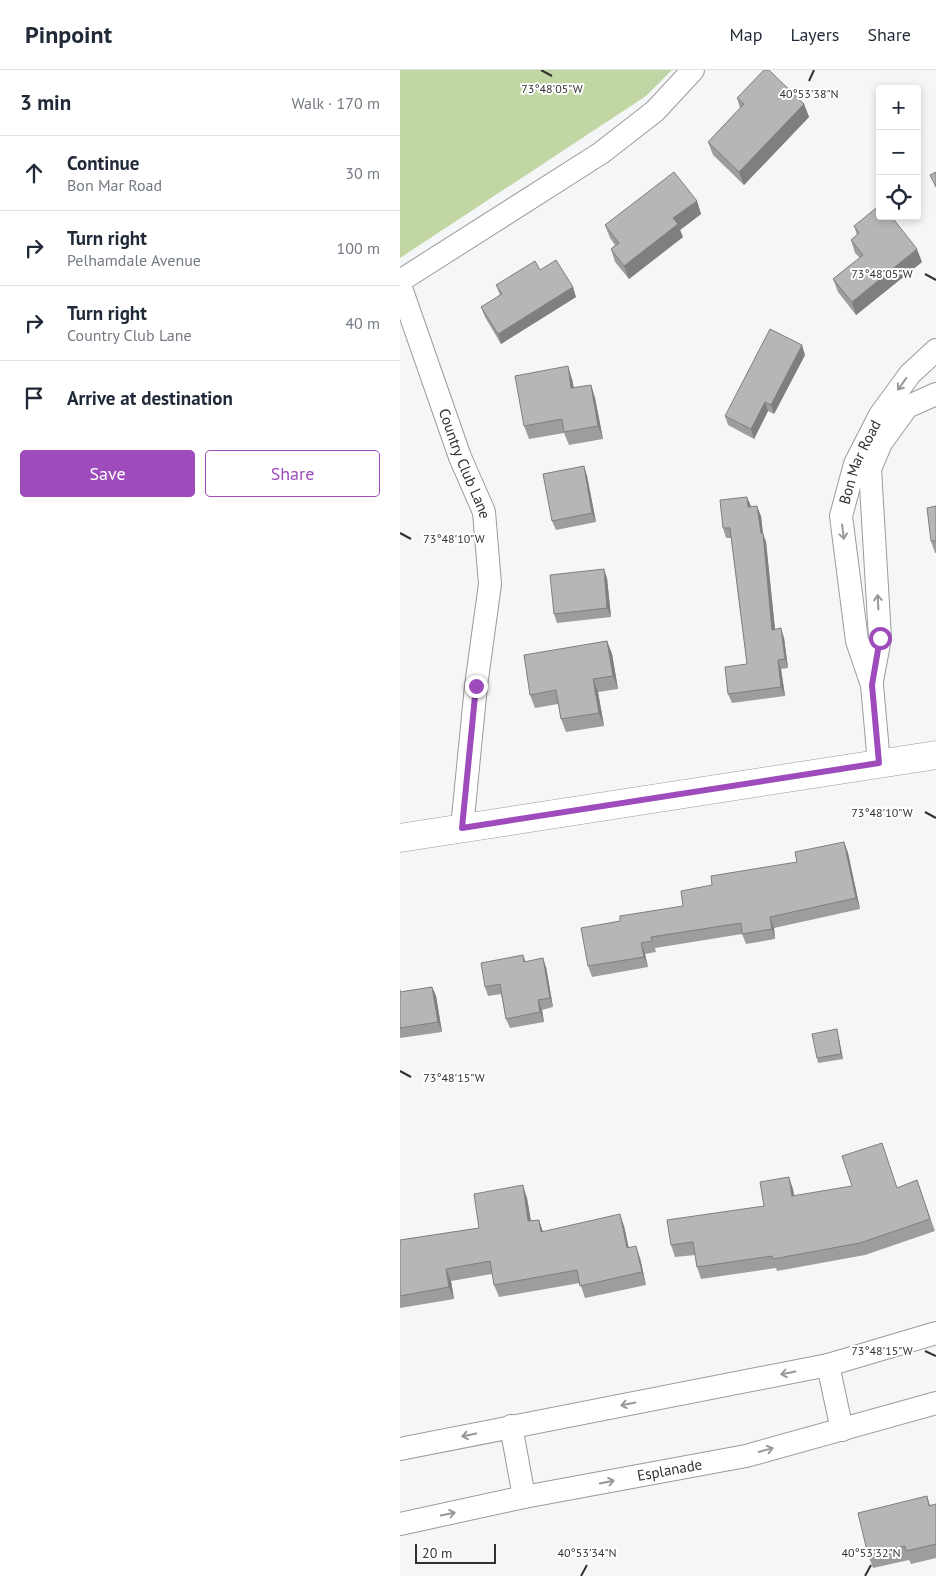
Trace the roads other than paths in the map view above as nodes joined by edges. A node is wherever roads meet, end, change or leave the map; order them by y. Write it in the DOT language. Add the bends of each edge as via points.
graph roads {
  1 [pos="692,70"];
  2 [pos="400,281"];
  3 [pos="400,285"];
  4 [pos="936,350"];
  5 [pos="936,394"];
  6 [pos="872,685"];
  7 [pos="936,755"];
  8 [pos="879,763"];
  9 [pos="462,828"];
  10 [pos="400,838"];
  11 [pos="936,1332"];
  12 [pos="828,1365"];
  13 [pos="936,1403"];
  14 [pos="511,1426"];
  15 [pos="842,1430"];
  16 [pos="400,1449"];
  17 [pos="524,1497"];
  18 [pos="400,1524"];
  1 -- 2 [label="street" via="655,111 601,153"];
  3 -- 9 [label="street, Country Club Lane" via="460,457 484,512 490,584"];
  4 -- 6 [label="street, Bon Mar Road, one-way" via="910,374 880,415 855,464 841,516 857,641"];
  6 -- 5 [label="street, Bon Mar Road, one-way" via="880,638 870,468 881,443 907,407"];
  6 -- 8 [label="street, Bon Mar Road"];
  7 -- 8 [label="street"];
  8 -- 9 [label="street"];
  9 -- 10 [label="street"];
  11 -- 12 [label="street"];
  12 -- 14 [label="street, one-way"];
  12 -- 15 [label="street"];
  13 -- 15 [label="street, Esplanade"];
  14 -- 16 [label="street, one-way"];
  14 -- 17 [label="street"];
  17 -- 15 [label="street, Esplanade, one-way" via="746,1456"];
  18 -- 17 [label="street, Esplanade, one-way"];
}
